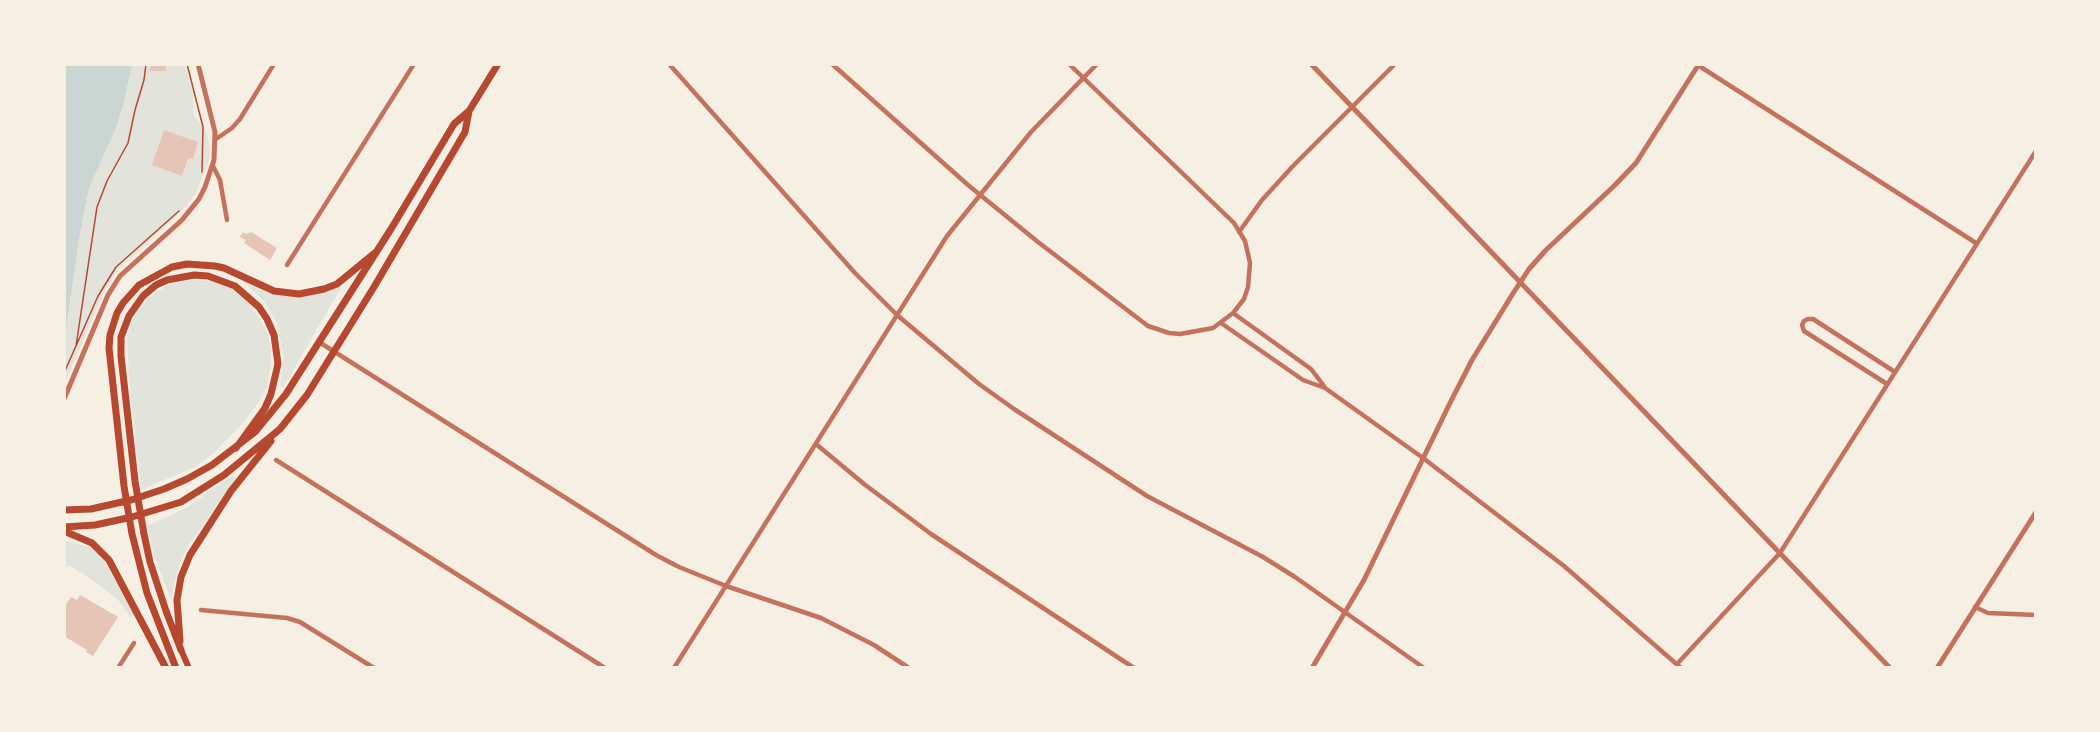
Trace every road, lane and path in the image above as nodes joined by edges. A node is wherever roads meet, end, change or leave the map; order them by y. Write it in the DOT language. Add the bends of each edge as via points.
graph roads {
  1 [pos="146,64"];
  2 [pos="188,64"];
  3 [pos="198,64"];
  4 [pos="274,64"];
  5 [pos="414,64"];
  6 [pos="498,64"];
  7 [pos="669,64"];
  8 [pos="832,64"];
  9 [pos="1069,64"];
  10 [pos="1097,64"];
  11 [pos="1311,64"];
  12 [pos="1395,64"];
  13 [pos="1698,65"];
  14 [pos="1083,78"];
  15 [pos="1351,106"];
  16 [pos="469,111"];
  17 [pos="216,139"];
  18 [pos="2036,151"];
  19 [pos="213,166"];
  20 [pos="202,175"];
  21 [pos="980,194"];
  22 [pos="227,220"];
  23 [pos="1239,232"];
  24 [pos="1976,243"];
  25 [pos="376,252"];
  26 [pos="287,265"];
  27 [pos="1520,283"];
  28 [pos="1233,313"];
  29 [pos="897,315"];
  30 [pos="1221,323"];
  31 [pos="319,342"];
  32 [pos="334,351"];
  33 [pos="1895,372"];
  34 [pos="64,374"];
  35 [pos="1887,384"];
  36 [pos="1325,388"];
  37 [pos="64,399"];
  38 [pos="280,429"];
  39 [pos="816,444"];
  40 [pos="236,448"];
  41 [pos="1423,458"];
  42 [pos="276,460"];
  43 [pos="64,510"];
  44 [pos="2036,512"];
  45 [pos="64,529"];
  46 [pos="1780,553"];
  47 [pos="726,586"];
  48 [pos="1975,607"];
  49 [pos="201,610"];
  50 [pos="1347,612"];
  51 [pos="2036,615"];
  52 [pos="134,643"];
  53 [pos="181,650"];
  54 [pos="1679,666"];
  55 [pos="118,668"];
  56 [pos="166,668"];
  57 [pos="176,668"];
  58 [pos="189,668"];
  59 [pos="374,668"];
  60 [pos="605,668"];
  61 [pos="674,668"];
  62 [pos="909,668"];
  63 [pos="1134,668"];
  64 [pos="1312,668"];
  65 [pos="1424,668"];
  66 [pos="1890,668"];
  67 [pos="1937,668"];
  1 -- 34 [label="path" via="128,143 97,207 76,346"];
  2 -- 20 [label="path" via="203,127"];
  3 -- 17 [label="street"];
  4 -- 17 [label="street" via="240,119"];
  5 -- 26 [label="street"];
  6 -- 16 [label="main road"];
  7 -- 29 [label="street"];
  8 -- 21 [label="street"];
  9 -- 14 [label="street"];
  10 -- 14 [label="street"];
  11 -- 15 [label="street"];
  12 -- 15 [label="street"];
  13 -- 24 [label="street"];
  13 -- 27 [label="street" via="1636,163 1546,250"];
  14 -- 21 [label="street" via="1031,132"];
  14 -- 23 [label="street"];
  15 -- 23 [label="street" via="1262,200"];
  15 -- 27 [label="street"];
  16 -- 25 [label="main road" via="454,124"];
  16 -- 32 [label="main road" via="465,132"];
  17 -- 19 [label="street"];
  18 -- 24 [label="street"];
  19 -- 22 [label="street" via="222,187"];
  19 -- 37 [label="street" via="200,199 120,276 108,295"];
  21 -- 29 [label="street" via="936,252"];
  21 -- 30 [label="street" via="1148,326 1180,334"];
  23 -- 28 [label="street" via="1248,252 1250,275 1244,299"];
  24 -- 33 [label="street"];
  25 -- 31 [label="main road"];
  25 -- 57 [label="main road" via="337,284 299,294 274,291 224,268 180,266 139,285 117,313 109,348 128,507 147,593"];
  27 -- 41 [label="street" via="1472,360"];
  27 -- 46 [label="street"];
  28 -- 30 [label="street"];
  28 -- 36 [label="street" via="1311,369"];
  29 -- 39 [label="street"];
  29 -- 50 [label="street" via="979,384 1043,429 1147,496 1263,557"];
  30 -- 36 [label="street" via="1303,380"];
  31 -- 32 [label="street"];
  31 -- 40 [label="main road" via="273,412"];
  32 -- 38 [label="main road"];
  32 -- 47 [label="street" via="648,550"];
  33 -- 35 [label="street"];
  33 -- 35 [label="street" via="1813,320 1804,321 1804,332"];
  35 -- 46 [label="street"];
  36 -- 41 [label="street"];
  38 -- 45 [label="main road" via="224,476 181,502 132,517"];
  38 -- 53 [label="main road" via="213,517 185,565 177,600"];
  39 -- 47 [label="street"];
  39 -- 63 [label="street" via="931,534"];
  40 -- 43 [label="main road" via="164,489 91,509"];
  40 -- 53 [label="main road" via="272,394 278,364 274,335 259,307 235,286 208,276 167,280 143,296 129,316 121,356 144,534"];
  41 -- 50 [label="street"];
  41 -- 54 [label="street" via="1564,566"];
  42 -- 60 [label="street"];
  44 -- 48 [label="street"];
  45 -- 56 [label="main road" via="92,543 109,560"];
  46 -- 54 [label="street"];
  46 -- 66 [label="street"];
  47 -- 61 [label="street"];
  47 -- 62 [label="street" via="837,626"];
  48 -- 51 [label="street" via="1988,613"];
  48 -- 67 [label="street"];
  49 -- 59 [label="street" via="300,622"];
  50 -- 64 [label="street"];
  50 -- 65 [label="street"];
  52 -- 55 [label="street"];
  53 -- 58 [label="main road"];
}
